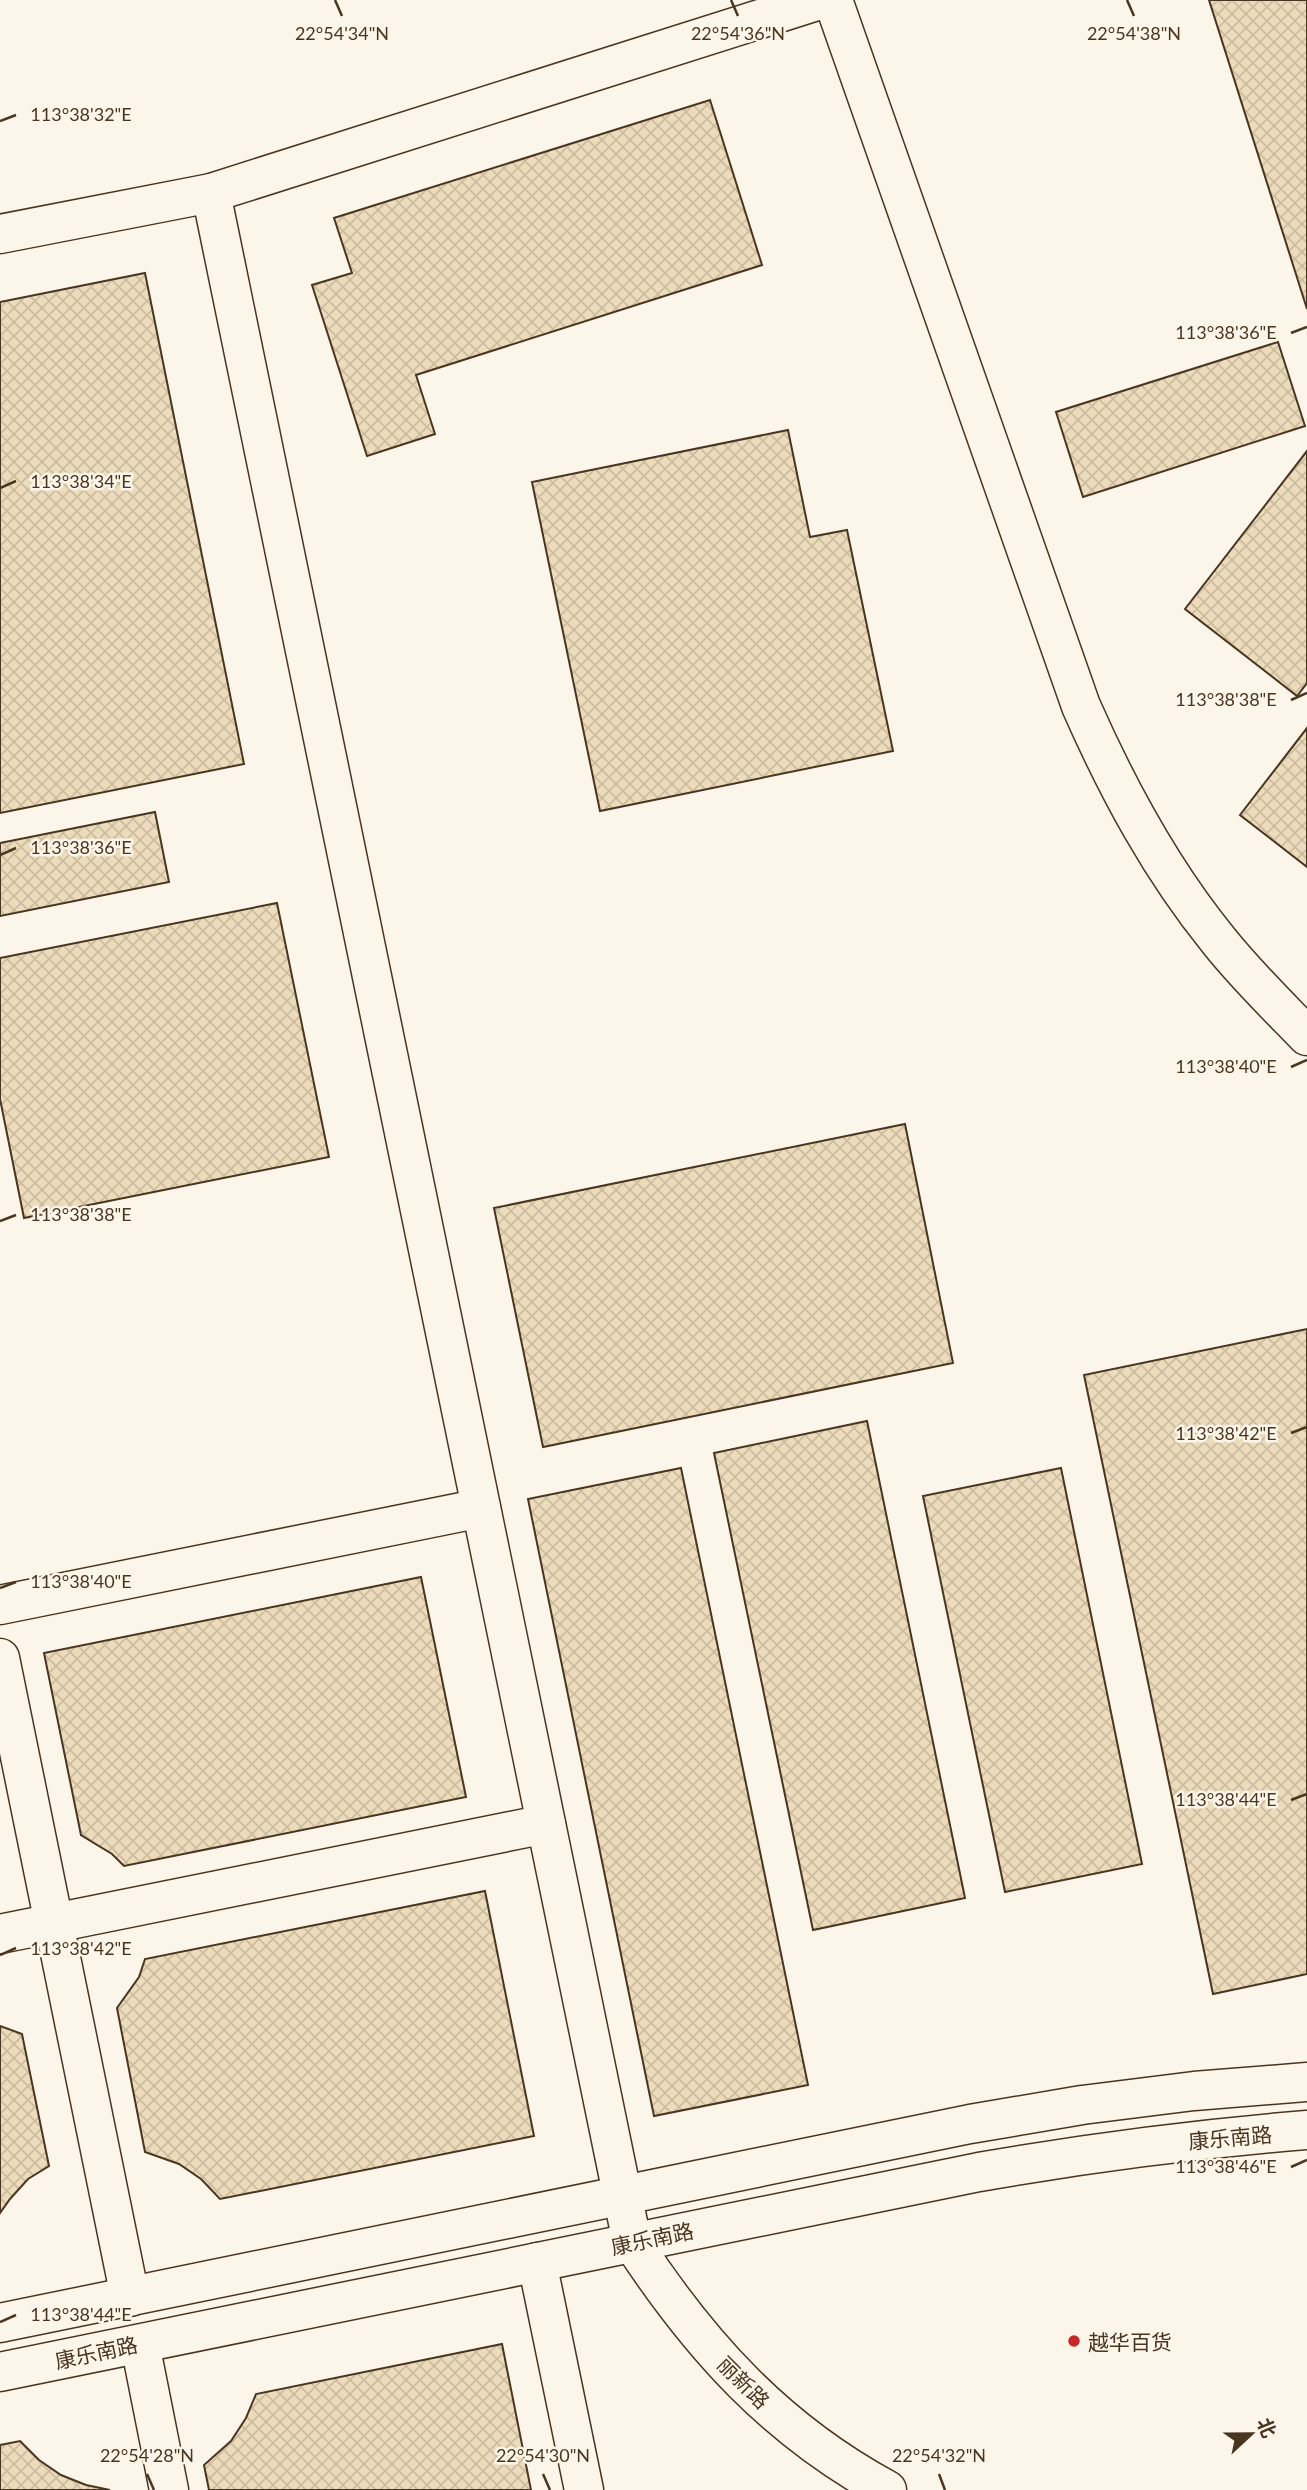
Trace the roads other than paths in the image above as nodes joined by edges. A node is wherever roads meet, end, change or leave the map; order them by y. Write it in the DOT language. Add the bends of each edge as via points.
graph roads {
  1 [pos="820,0"];
  2 [pos="833,0"];
  3 [pos="211,193"];
  4 [pos="0,234"];
  5 [pos="1307,1036"];
  6 [pos="481,1508"];
  7 [pos="0,1605"];
  8 [pos="0,1658"];
  9 [pos="546,1824"];
  10 [pos="54,1923"];
  11 [pos="0,1934"];
  12 [pos="1307,2082"];
  13 [pos="1307,2130"];
  14 [pos="622,2196"];
  15 [pos="632,2242"];
  16 [pos="537,2262"];
  17 [pos="130,2297"];
  18 [pos="0,2323"];
  19 [pos="139,2343"];
  20 [pos="0,2372"];
  21 [pos="169,2490"];
  22 [pos="584,2490"];
  23 [pos="887,2490"];
  1 -- 3 [label="street"];
  2 -- 5 [label="street" via="1081,706 1138,823 1176,884 1219,942"];
  3 -- 4 [label="street"];
  3 -- 6 [label="street"];
  6 -- 7 [label="street"];
  6 -- 9 [label="street"];
  8 -- 10 [label="street"];
  9 -- 10 [label="street"];
  9 -- 14 [label="street"];
  10 -- 11 [label="street"];
  10 -- 17 [label="street"];
  12 -- 14 [label="street" via="1082,2105"];
  13 -- 15 [label="street, 康乐南路" via="1199,2138 1075,2155"];
  14 -- 15 [label="street"];
  14 -- 17 [label="street"];
  15 -- 16 [label="street, 康乐南路"];
  15 -- 23 [label="street, 丽新路" via="663,2290 736,2376 822,2450"];
  16 -- 19 [label="street, 康乐南路"];
  16 -- 22 [label="street"];
  17 -- 18 [label="street"];
  19 -- 20 [label="street, 康乐南路"];
  19 -- 21 [label="street"];
}
